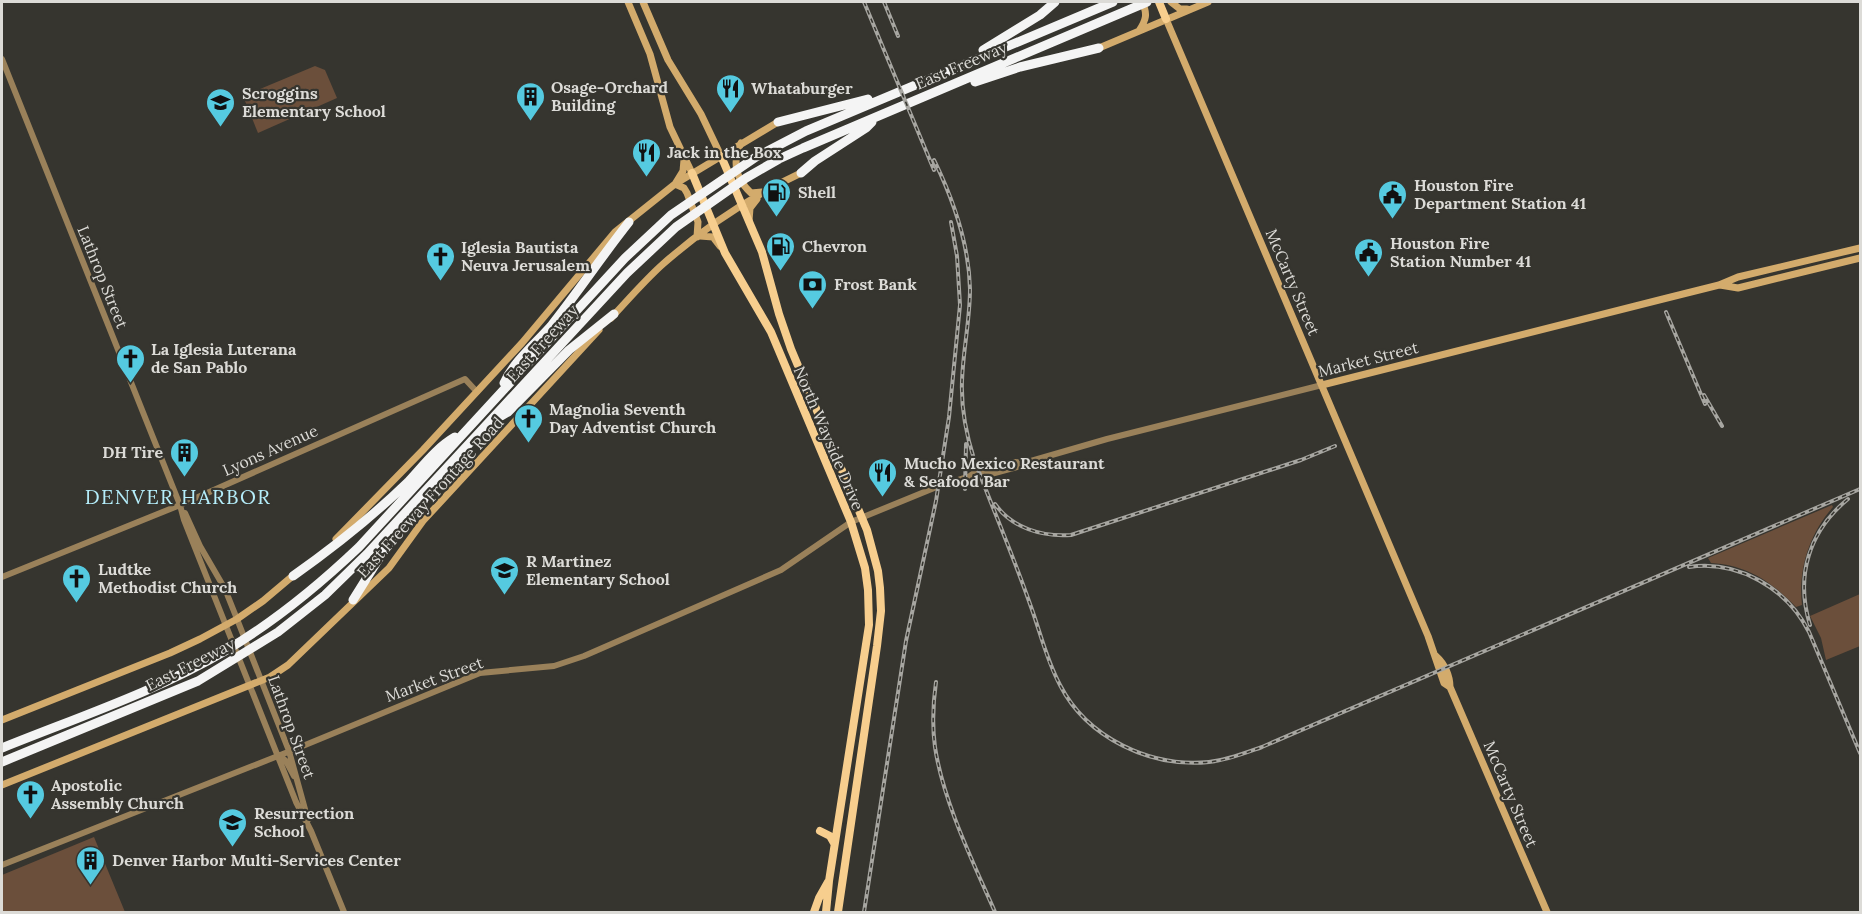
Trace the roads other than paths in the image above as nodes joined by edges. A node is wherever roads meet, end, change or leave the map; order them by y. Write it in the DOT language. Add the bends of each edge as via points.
graph roads {
  1 [pos="628,2"];
  2 [pos="643,2"];
  3 [pos="1055,2"];
  4 [pos="1113,2"];
  5 [pos="1144,2"];
  6 [pos="1159,2"];
  7 [pos="1171,2"];
  8 [pos="1208,2"];
  9 [pos="1192,9"];
  10 [pos="1166,19"];
  11 [pos="1139,31"];
  12 [pos="1099,48"];
  13 [pos="2,59"];
  14 [pos="937,75"];
  15 [pos="924,81"];
  16 [pos="921,98"];
  17 [pos="876,118"];
  18 [pos="778,123"];
  19 [pos="715,143"];
  20 [pos="741,143"];
  21 [pos="683,156"];
  22 [pos="721,156"];
  23 [pos="692,173"];
  24 [pos="801,173"];
  25 [pos="675,184"];
  26 [pos="765,191"];
  27 [pos="742,206"];
  28 [pos="629,222"];
  29 [pos="750,224"];
  30 [pos="713,225"];
  31 [pos="697,237"];
  32 [pos="1860,248"];
  33 [pos="725,253"];
  34 [pos="1860,258"];
  35 [pos="1719,285"];
  36 [pos="614,314"];
  37 [pos="1322,385"];
  38 [pos="501,391"];
  39 [pos="477,392"];
  40 [pos="489,424"];
  41 [pos="465,431"];
  42 [pos="430,488"];
  43 [pos="180,505"];
  44 [pos="862,517"];
  45 [pos="851,522"];
  46 [pos="293,576"];
  47 [pos="2,577"];
  48 [pos="353,600"];
  49 [pos="237,619"];
  50 [pos="227,624"];
  51 [pos="261,681"];
  52 [pos="250,685"];
  53 [pos="2,720"];
  54 [pos="2,748"];
  55 [pos="290,751"];
  56 [pos="278,755"];
  57 [pos="2,762"];
  58 [pos="299,784"];
  59 [pos="2,785"];
  60 [pos="311,831"];
  61 [pos="820,831"];
  62 [pos="835,846"];
  63 [pos="2,865"];
  64 [pos="829,881"];
  65 [pos="841,889"];
  66 [pos="344,912"];
  67 [pos="813,912"];
  68 [pos="826,912"];
  69 [pos="837,912"];
  70 [pos="844,912"];
  71 [pos="1547,912"];
  1 -- 21 [label="main road, North Wayside Drive" via="647,46 670,127"];
  2 -- 19 [label="main road, North Wayside Drive" via="668,60"];
  3 -- 14 [label="highway" via="1008,35"];
  4 -- 14 [label="highway, East Freeway"];
  5 -- 11 [label="main road" via="1146,19"];
  5 -- 16 [label="highway, East Freeway"];
  6 -- 10 [label="main road"];
  7 -- 9 [label="main road" via="1180,9"];
  8 -- 9 [label="main road"];
  9 -- 10 [label="main road"];
  10 -- 11 [label="main road"];
  10 -- 37 [label="main road, McCarty Street"];
  11 -- 12 [label="main road"];
  12 -- 16 [label="highway" via="1008,70 950,93"];
  13 -- 43 [label="street, Lathrop Street"];
  14 -- 15 [label="highway, East Freeway"];
  15 -- 18 [label="highway"];
  15 -- 38 [label="highway, East Freeway" via="756,157 671,215 625,258"];
  16 -- 17 [label="highway, East Freeway"];
  17 -- 24 [label="highway"];
  17 -- 40 [label="highway, East Freeway" via="779,159 676,227 627,273"];
  18 -- 20 [label="main road"];
  19 -- 20 [label="main road"];
  19 -- 22 [label="main road, North Wayside Drive"];
  20 -- 22 [label="main road"];
  20 -- 26 [label="main road" via="735,167 751,193"];
  21 -- 23 [label="main road, North Wayside Drive"];
  21 -- 25 [label="main road" via="683,171"];
  22 -- 23 [label="main road"];
  22 -- 27 [label="main road, North Wayside Drive"];
  23 -- 25 [label="main road"];
  23 -- 30 [label="main road, North Wayside Drive"];
  24 -- 26 [label="main road, East Freeway Frontage Road"];
  25 -- 28 [label="main road"];
  25 -- 31 [label="main road" via="684,188 693,208 698,222"];
  26 -- 27 [label="main road, East Freeway Frontage Road"];
  26 -- 29 [label="main road" via="750,208"];
  27 -- 29 [label="main road, North Wayside Drive"];
  27 -- 30 [label="main road, East Freeway Frontage Road"];
  28 -- 38 [label="highway" via="551,326 509,373"];
  28 -- 39 [label="main road" via="603,245"];
  29 -- 44 [label="main road, North Wayside Drive" via="791,349"];
  30 -- 31 [label="main road, East Freeway Frontage Road"];
  30 -- 33 [label="main road, North Wayside Drive"];
  31 -- 33 [label="main road" via="712,237"];
  31 -- 36 [label="main road, East Freeway Frontage Road" via="661,266"];
  32 -- 35 [label="main road, Market Street"];
  33 -- 45 [label="main road, North Wayside Drive" via="771,332"];
  34 -- 35 [label="main road, Market Street" via="1738,288"];
  35 -- 37 [label="main road, Market Street"];
  36 -- 40 [label="highway" via="569,350 508,412"];
  36 -- 48 [label="main road, East Freeway Frontage Road" via="423,521 389,568"];
  37 -- 44 [label="street, Market Street" via="1107,439 976,478 970,476"];
  37 -- 71 [label="main road, McCarty Street"];
  38 -- 41 [label="highway, East Freeway"];
  39 -- 43 [label="street, Lyons Avenue" via="465,379"];
  39 -- 46 [label="main road" via="352,524"];
  40 -- 42 [label="highway, East Freeway"];
  41 -- 46 [label="highway" via="444,443 355,530"];
  41 -- 54 [label="highway, East Freeway" via="359,547 327,577 254,632 164,682"];
  42 -- 48 [label="highway" via="420,508 383,552"];
  42 -- 57 [label="highway, East Freeway" via="347,575 260,645 198,681"];
  43 -- 47 [label="street, Lyons Avenue"];
  43 -- 49 [label="street, Lathrop Street"];
  43 -- 50 [label="street, Lathrop Street"];
  44 -- 45 [label="street, Market Street"];
  44 -- 65 [label="main road, North Wayside Drive" via="878,570 881,611"];
  45 -- 55 [label="street, Market Street" via="781,570 584,656 554,666 480,673"];
  45 -- 62 [label="main road, North Wayside Drive" via="865,568 868,625"];
  46 -- 49 [label="main road"];
  48 -- 51 [label="main road, East Freeway Frontage Road" via="288,665"];
  49 -- 50 [label="main road"];
  49 -- 51 [label="street, Lathrop Street"];
  50 -- 52 [label="street, Lathrop Street"];
  50 -- 53 [label="main road" via="170,653"];
  51 -- 52 [label="main road, East Freeway Frontage Road"];
  51 -- 55 [label="street, Lathrop Street"];
  52 -- 56 [label="street, Lathrop Street"];
  52 -- 59 [label="main road, East Freeway Frontage Road"];
  55 -- 56 [label="street, Market Street"];
  55 -- 58 [label="street, Lathrop Street"];
  56 -- 58 [label="street"];
  56 -- 60 [label="street, Lathrop Street"];
  56 -- 63 [label="street, Market Street"];
  58 -- 60 [label="street, Lathrop Street"];
  60 -- 66 [label="street, Lathrop Street"];
  61 -- 62 [label="main road" via="830,836"];
  62 -- 64 [label="main road, North Wayside Drive"];
  64 -- 67 [label="main road"];
  64 -- 68 [label="main road, North Wayside Drive"];
  65 -- 69 [label="main road, North Wayside Drive"];
  65 -- 70 [label="main road"];
}
